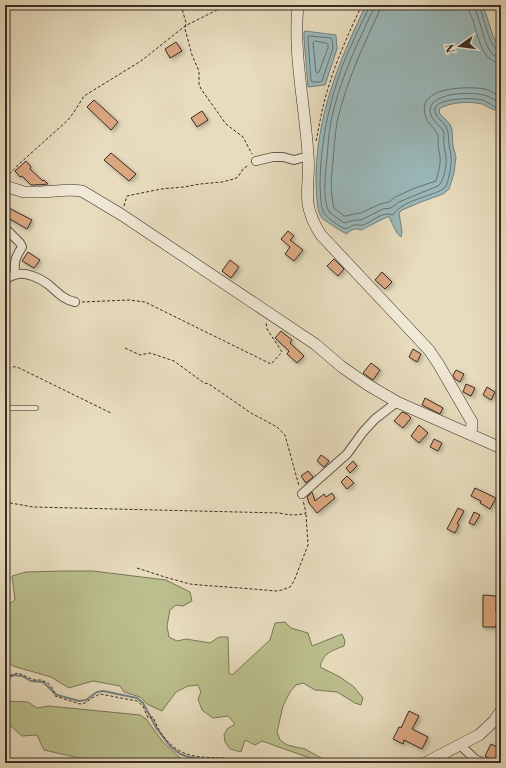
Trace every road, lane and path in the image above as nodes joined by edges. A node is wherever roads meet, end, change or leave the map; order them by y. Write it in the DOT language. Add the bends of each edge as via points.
graph roads {
  1 [pos="181,5"];
  2 [pos="227,5"];
  3 [pos="298,5"];
  4 [pos="362,5"];
  5 [pos="186,26"];
  6 [pos="309,156"];
  7 [pos="256,161"];
  8 [pos="5,179"];
  9 [pos="5,186"];
  10 [pos="122,215"];
  11 [pos="5,228"];
  12 [pos="15,275"];
  13 [pos="5,279"];
  14 [pos="75,302"];
  15 [pos="274,317"];
  16 [pos="125,348"];
  17 [pos="5,373"];
  18 [pos="397,402"];
  19 [pos="5,407"];
  20 [pos="36,408"];
  21 [pos="111,413"];
  22 [pos="471,434"];
  23 [pos="501,448"];
  24 [pos="302,494"];
  25 [pos="5,502"];
  26 [pos="306,513"];
  27 [pos="137,568"];
  28 [pos="5,677"];
  29 [pos="501,711"];
  30 [pos="460,745"];
  31 [pos="250,763"];
  32 [pos="425,763"];
  33 [pos="484,763"];
  1 -- 5 [label="path"];
  2 -- 5 [label="path"];
  3 -- 6 [label="street" via="296,37"];
  4 -- 6 [label="path" via="342,48 329,85 315,146"];
  5 -- 7 [label="path" via="201,89 226,124 243,137"];
  5 -- 8 [label="path" via="141,60 84,96 68,120"];
  6 -- 7 [label="street" via="294,160 274,157"];
  6 -- 22 [label="street" via="308,204 315,226 429,350 472,422"];
  7 -- 10 [label="path" via="234,179 127,196"];
  9 -- 10 [label="street" via="24,192 82,191"];
  10 -- 15 [label="street"];
  11 -- 12 [label="street" via="22,247 14,264"];
  12 -- 13 [label="street"];
  12 -- 14 [label="street" via="26,274 36,277 69,301"];
  14 -- 15 [label="path" via="145,302 270,364 282,352 267,329 266,323"];
  15 -- 18 [label="street" via="315,344 368,385"];
  16 -- 24 [label="path" via="140,355 150,353 174,361 250,413 277,427 285,435"];
  17 -- 21 [label="path" via="13,366 17,367"];
  18 -- 22 [label="street"];
  18 -- 24 [label="street" via="375,419 347,454"];
  19 -- 20 [label="lane"];
  22 -- 23 [label="street"];
  24 -- 26 [label="path"];
  25 -- 26 [label="path" via="33,507 291,515"];
  26 -- 27 [label="path" via="308,545 294,581 290,587 282,590 190,584"];
  28 -- 31 [label="path" via="18,673 34,680 41,680 48,683 55,696 80,704 100,694 137,701 143,706 148,718 153,718 163,736 180,752 228,759 230,762"];
  29 -- 30 [label="street" via="479,735"];
  30 -- 32 [label="street"];
  30 -- 33 [label="street" via="475,759"];
}
